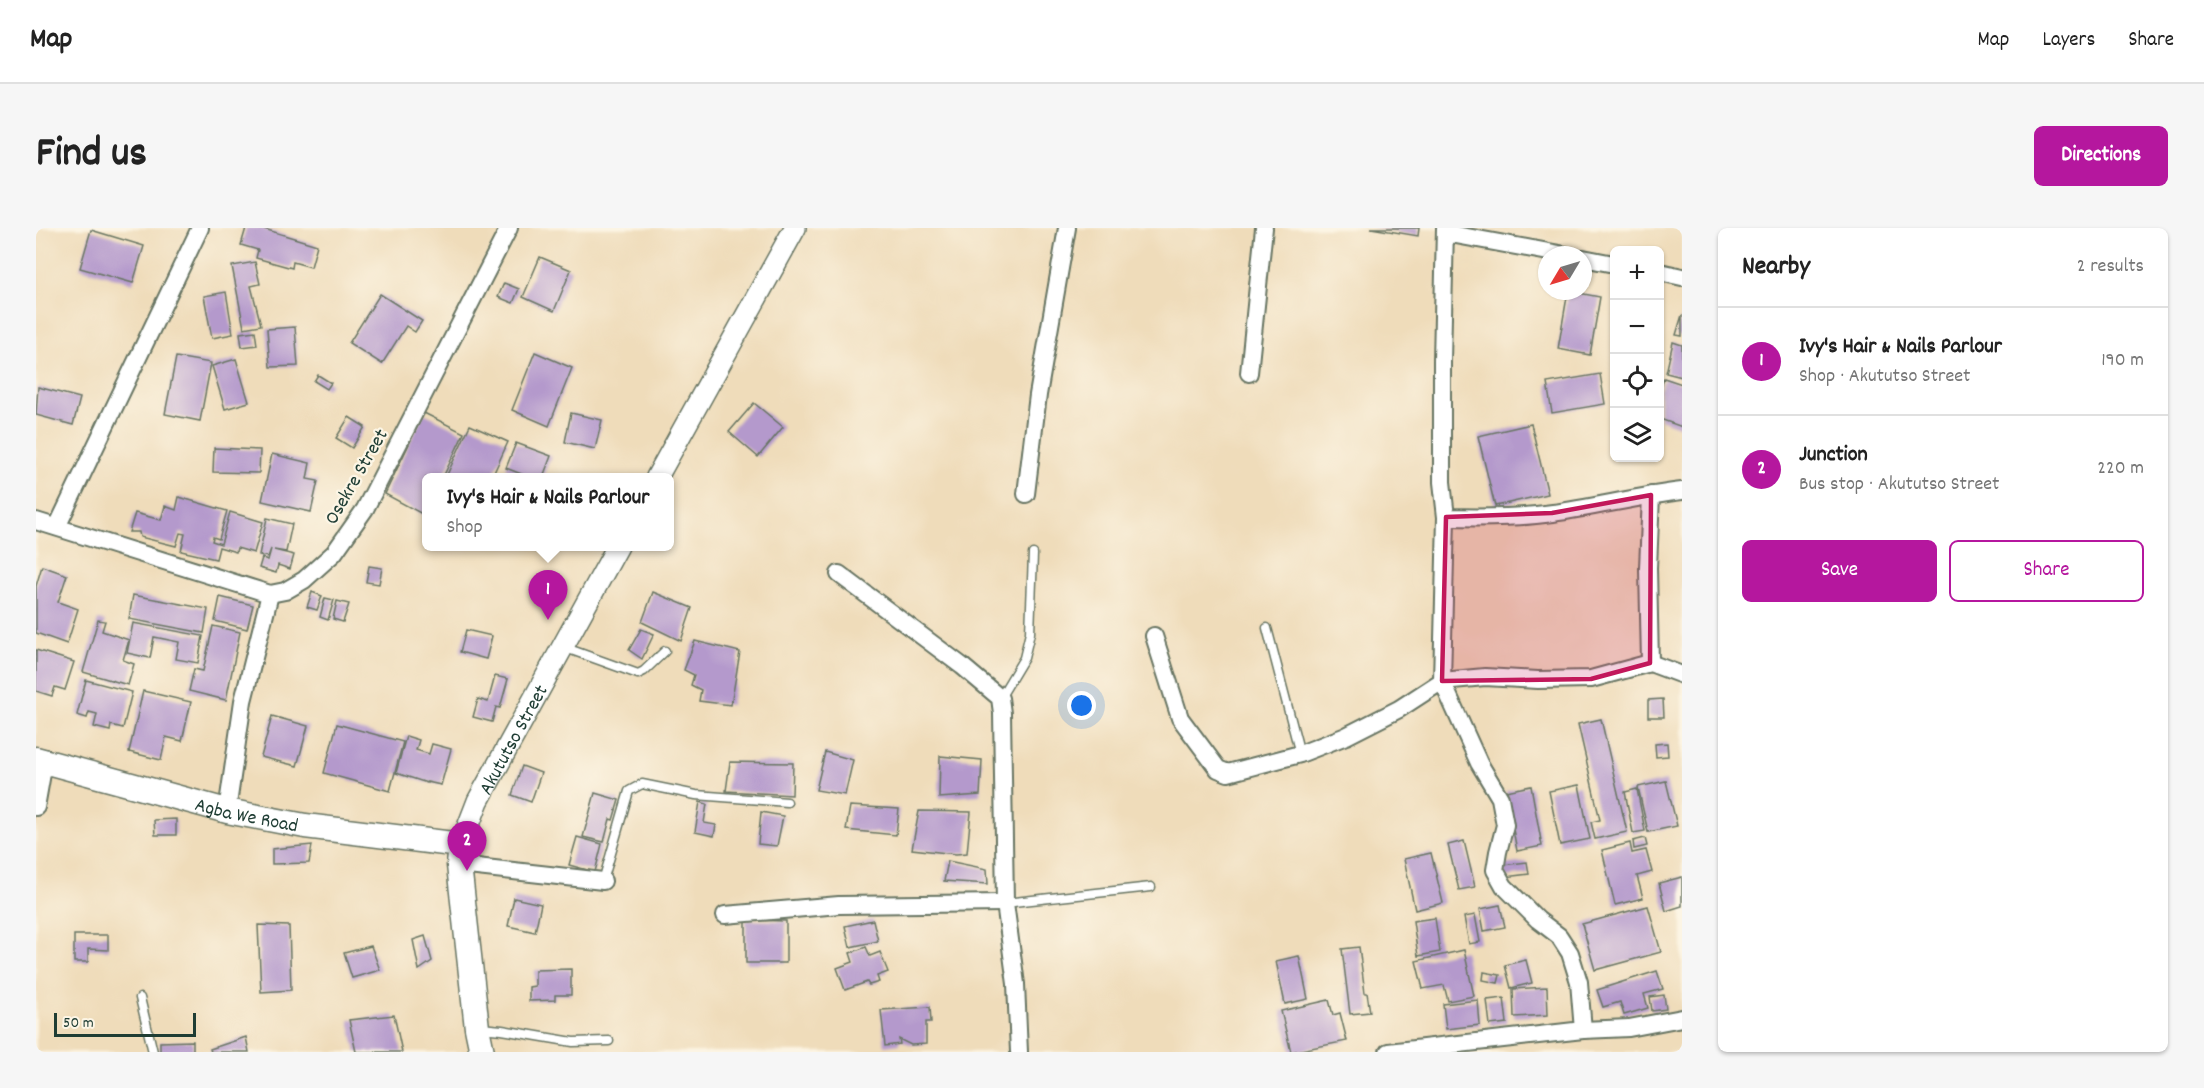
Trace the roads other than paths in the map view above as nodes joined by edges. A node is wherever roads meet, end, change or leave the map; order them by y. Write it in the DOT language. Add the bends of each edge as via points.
graph roads {
  1 [pos="200,228"];
  2 [pos="509,228"];
  3 [pos="795,228"];
  4 [pos="1067,228"];
  5 [pos="1264,228"];
  6 [pos="1445,230"];
  7 [pos="1538,249"];
  8 [pos="1592,260"];
  9 [pos="1610,263"];
  10 [pos="1664,273"];
  11 [pos="1682,277"];
  12 [pos="1249,373"];
  13 [pos="659,473"];
  14 [pos="1682,491"];
  15 [pos="1026,494"];
  16 [pos="1651,495"];
  17 [pos="1446,517"];
  18 [pos="36,521"];
  19 [pos="57,527"];
  20 [pos="615,551"];
  21 [pos="1033,554"];
  22 [pos="839,574"];
  23 [pos="270,594"];
  24 [pos="1267,628"];
  25 [pos="1154,636"];
  26 [pos="563,647"];
  27 [pos="665,651"];
  28 [pos="1650,663"];
  29 [pos="1682,675"];
  30 [pos="1442,681"];
  31 [pos="1000,698"];
  32 [pos="1300,754"];
  33 [pos="40,761"];
  34 [pos="787,802"];
  35 [pos="36,807"];
  36 [pos="227,811"];
  37 [pos="460,855"];
  38 [pos="603,881"];
  39 [pos="1151,887"];
  40 [pos="1005,903"];
  41 [pos="725,915"];
  42 [pos="140,998"];
  43 [pos="1682,1018"];
  44 [pos="477,1028"];
  45 [pos="1583,1030"];
  46 [pos="609,1041"];
  47 [pos="153,1052"];
  48 [pos="482,1052"];
  49 [pos="1019,1052"];
  50 [pos="1388,1052"];
  1 -- 19 [label="street"];
  2 -- 23 [label="street, Osekre Street" via="366,509 334,553 304,580"];
  3 -- 13 [label="street"];
  4 -- 15 [label="street" via="1038,395"];
  5 -- 12 [label="street"];
  6 -- 7 [label="street"];
  6 -- 17 [label="street" via="1442,482"];
  8 -- 9 [label="street"];
  10 -- 11 [label="street"];
  14 -- 16 [label="street"];
  16 -- 17 [label="street" via="1552,513"];
  16 -- 28 [label="street"];
  17 -- 30 [label="street"];
  18 -- 19 [label="street"];
  19 -- 23 [label="street"];
  20 -- 26 [label="street, Akututso Street"];
  21 -- 31 [label="lane" via="1030,633 1024,658"];
  22 -- 31 [label="street"];
  23 -- 36 [label="street" via="243,701"];
  24 -- 32 [label="lane"];
  25 -- 32 [label="street" via="1180,718 1218,769 1228,773"];
  26 -- 27 [label="lane" via="638,674"];
  26 -- 37 [label="street, Akututso Street" via="478,801"];
  28 -- 29 [label="street"];
  28 -- 30 [label="street" via="1591,679 1485,677"];
  30 -- 32 [label="street" via="1388,715"];
  30 -- 45 [label="street" via="1479,763 1500,798 1505,825 1495,870 1504,886 1559,936 1570,953 1579,982"];
  31 -- 40 [label="street"];
  33 -- 35 [label="street"];
  33 -- 36 [label="main road, Agba We Road"];
  34 -- 38 [label="lane" via="696,795 642,784 629,791"];
  36 -- 37 [label="main road, Agba We Road"];
  37 -- 38 [label="street"];
  37 -- 44 [label="main road, Akututso Street"];
  39 -- 40 [label="lane"];
  40 -- 41 [label="street" via="839,905"];
  40 -- 49 [label="street" via="1016,984"];
  42 -- 47 [label="lane"];
  43 -- 45 [label="street" via="1629,1028"];
  44 -- 46 [label="lane" via="573,1042"];
  44 -- 48 [label="main road, Akututso Street"];
  45 -- 50 [label="street"];
}
